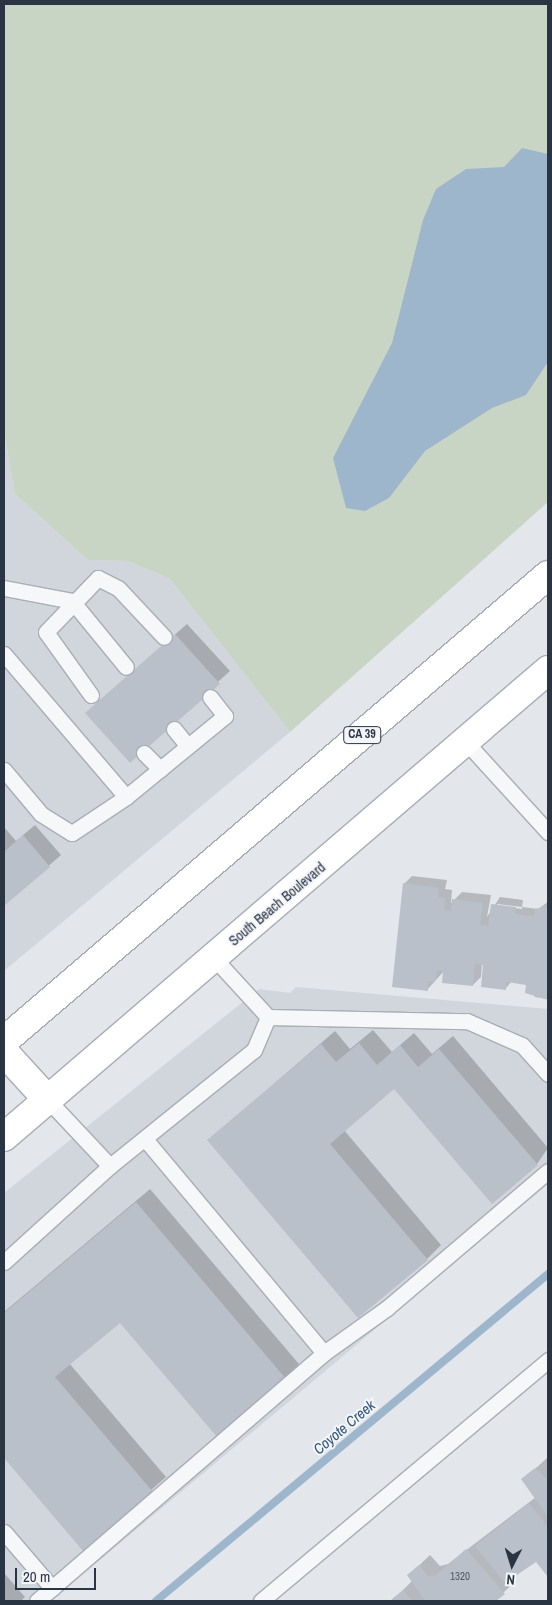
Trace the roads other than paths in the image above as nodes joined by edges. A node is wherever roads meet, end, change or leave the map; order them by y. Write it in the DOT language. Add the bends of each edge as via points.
graph roads {
  1 [pos="548,574"];
  2 [pos="4,588"];
  3 [pos="72,600"];
  4 [pos="164,637"];
  5 [pos="4,654"];
  6 [pos="126,667"];
  7 [pos="548,670"];
  8 [pos="91,695"];
  9 [pos="210,697"];
  10 [pos="174,729"];
  11 [pos="466,742"];
  12 [pos="188,746"];
  13 [pos="144,753"];
  14 [pos="160,769"];
  15 [pos="4,770"];
  16 [pos="126,797"];
  17 [pos="548,832"];
  18 [pos="214,958"];
  19 [pos="268,1017"];
  20 [pos="4,1041"];
  21 [pos="4,1052"];
  22 [pos="548,1074"];
  23 [pos="48,1099"];
  24 [pos="4,1137"];
  25 [pos="145,1139"];
  26 [pos="110,1166"];
  27 [pos="548,1171"];
  28 [pos="4,1262"];
  29 [pos="324,1353"];
  30 [pos="548,1360"];
  31 [pos="4,1532"];
  32 [pos="52,1588"];
  33 [pos="37,1601"];
  34 [pos="262,1601"];
  1 -- 20 [label="main road, CA 39"];
  2 -- 3 [label="lane"];
  3 -- 4 [label="lane" via="98,578 118,588"];
  3 -- 6 [label="lane"];
  3 -- 8 [label="lane" via="46,632"];
  5 -- 16 [label="lane"];
  7 -- 11 [label="main road, South Beach Boulevard"];
  9 -- 12 [label="lane" via="225,716"];
  10 -- 12 [label="lane"];
  11 -- 17 [label="lane"];
  11 -- 18 [label="main road, South Beach Boulevard"];
  12 -- 14 [label="lane"];
  13 -- 14 [label="lane"];
  14 -- 16 [label="lane"];
  15 -- 16 [label="lane" via="41,814 72,833"];
  18 -- 19 [label="lane"];
  18 -- 23 [label="main road, South Beach Boulevard"];
  19 -- 22 [label="lane" via="467,1021 522,1045"];
  19 -- 25 [label="lane" via="254,1050"];
  21 -- 23 [label="main road"];
  23 -- 24 [label="main road, South Beach Boulevard"];
  23 -- 26 [label="lane"];
  25 -- 26 [label="lane"];
  25 -- 29 [label="lane"];
  26 -- 28 [label="lane"];
  27 -- 29 [label="lane" via="387,1308"];
  29 -- 32 [label="lane"];
  30 -- 34 [label="lane"];
  31 -- 32 [label="lane"];
  32 -- 33 [label="lane"];
}
